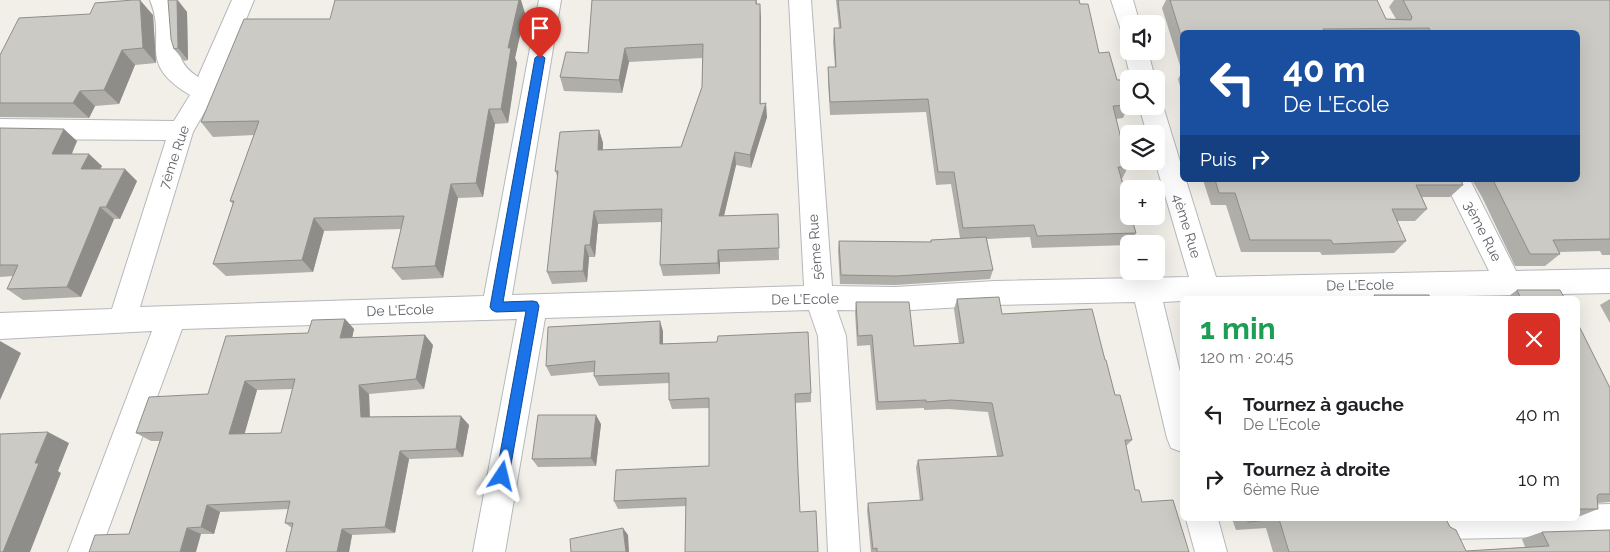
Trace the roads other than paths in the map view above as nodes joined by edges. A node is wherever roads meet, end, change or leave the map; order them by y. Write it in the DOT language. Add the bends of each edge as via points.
graph roads {
  1 [pos="161,0"];
  2 [pos="243,0"];
  3 [pos="550,0"];
  4 [pos="800,0"];
  5 [pos="1122,0"];
  6 [pos="1126,15"];
  7 [pos="204,92"];
  8 [pos="1154,115"];
  9 [pos="0,129"];
  10 [pos="181,131"];
  11 [pos="1458,182"];
  12 [pos="1610,281"];
  13 [pos="1508,282"];
  14 [pos="1206,289"];
  15 [pos="1146,290"];
  16 [pos="819,298"];
  17 [pos="533,306"];
  18 [pos="496,307"];
  19 [pos="172,317"];
  20 [pos="122,321"];
  21 [pos="0,326"];
  22 [pos="1180,430"];
  23 [pos="1610,520"];
  24 [pos="1203,521"];
  25 [pos="1555,521"];
  26 [pos="1580,521"];
  27 [pos="1445,523"];
  28 [pos="84,552"];
  29 [pos="489,552"];
  30 [pos="844,552"];
  31 [pos="1211,552"];
  1 -- 7 [label="street" via="166,19 167,58 176,72"];
  2 -- 7 [label="street, 7ème Rue"];
  3 -- 18 [label="street"];
  4 -- 16 [label="street, 5ème Rue"];
  5 -- 6 [label="street"];
  7 -- 10 [label="street, 7ème Rue"];
  8 -- 14 [label="street, 4ème Rue"];
  9 -- 10 [label="street"];
  10 -- 20 [label="street, 7ème Rue"];
  11 -- 13 [label="street, 3ème Rue"];
  12 -- 13 [label="street, De L'Ecole"];
  13 -- 14 [label="street, De L'Ecole"];
  14 -- 15 [label="street, De L'Ecole"];
  15 -- 16 [label="street, De L'Ecole"];
  15 -- 22 [label="street"];
  16 -- 17 [label="street, De L'Ecole"];
  16 -- 30 [label="street, 5ème Rue" via="832,336"];
  17 -- 18 [label="street, De L'Ecole"];
  17 -- 29 [label="street"];
  18 -- 19 [label="street, De L'Ecole"];
  19 -- 20 [label="street, De L'Ecole"];
  19 -- 28 [label="street"];
  20 -- 21 [label="street, De L'Ecole"];
  23 -- 26 [label="street"];
  24 -- 31 [label="street"];
  25 -- 27 [label="street"];
}
